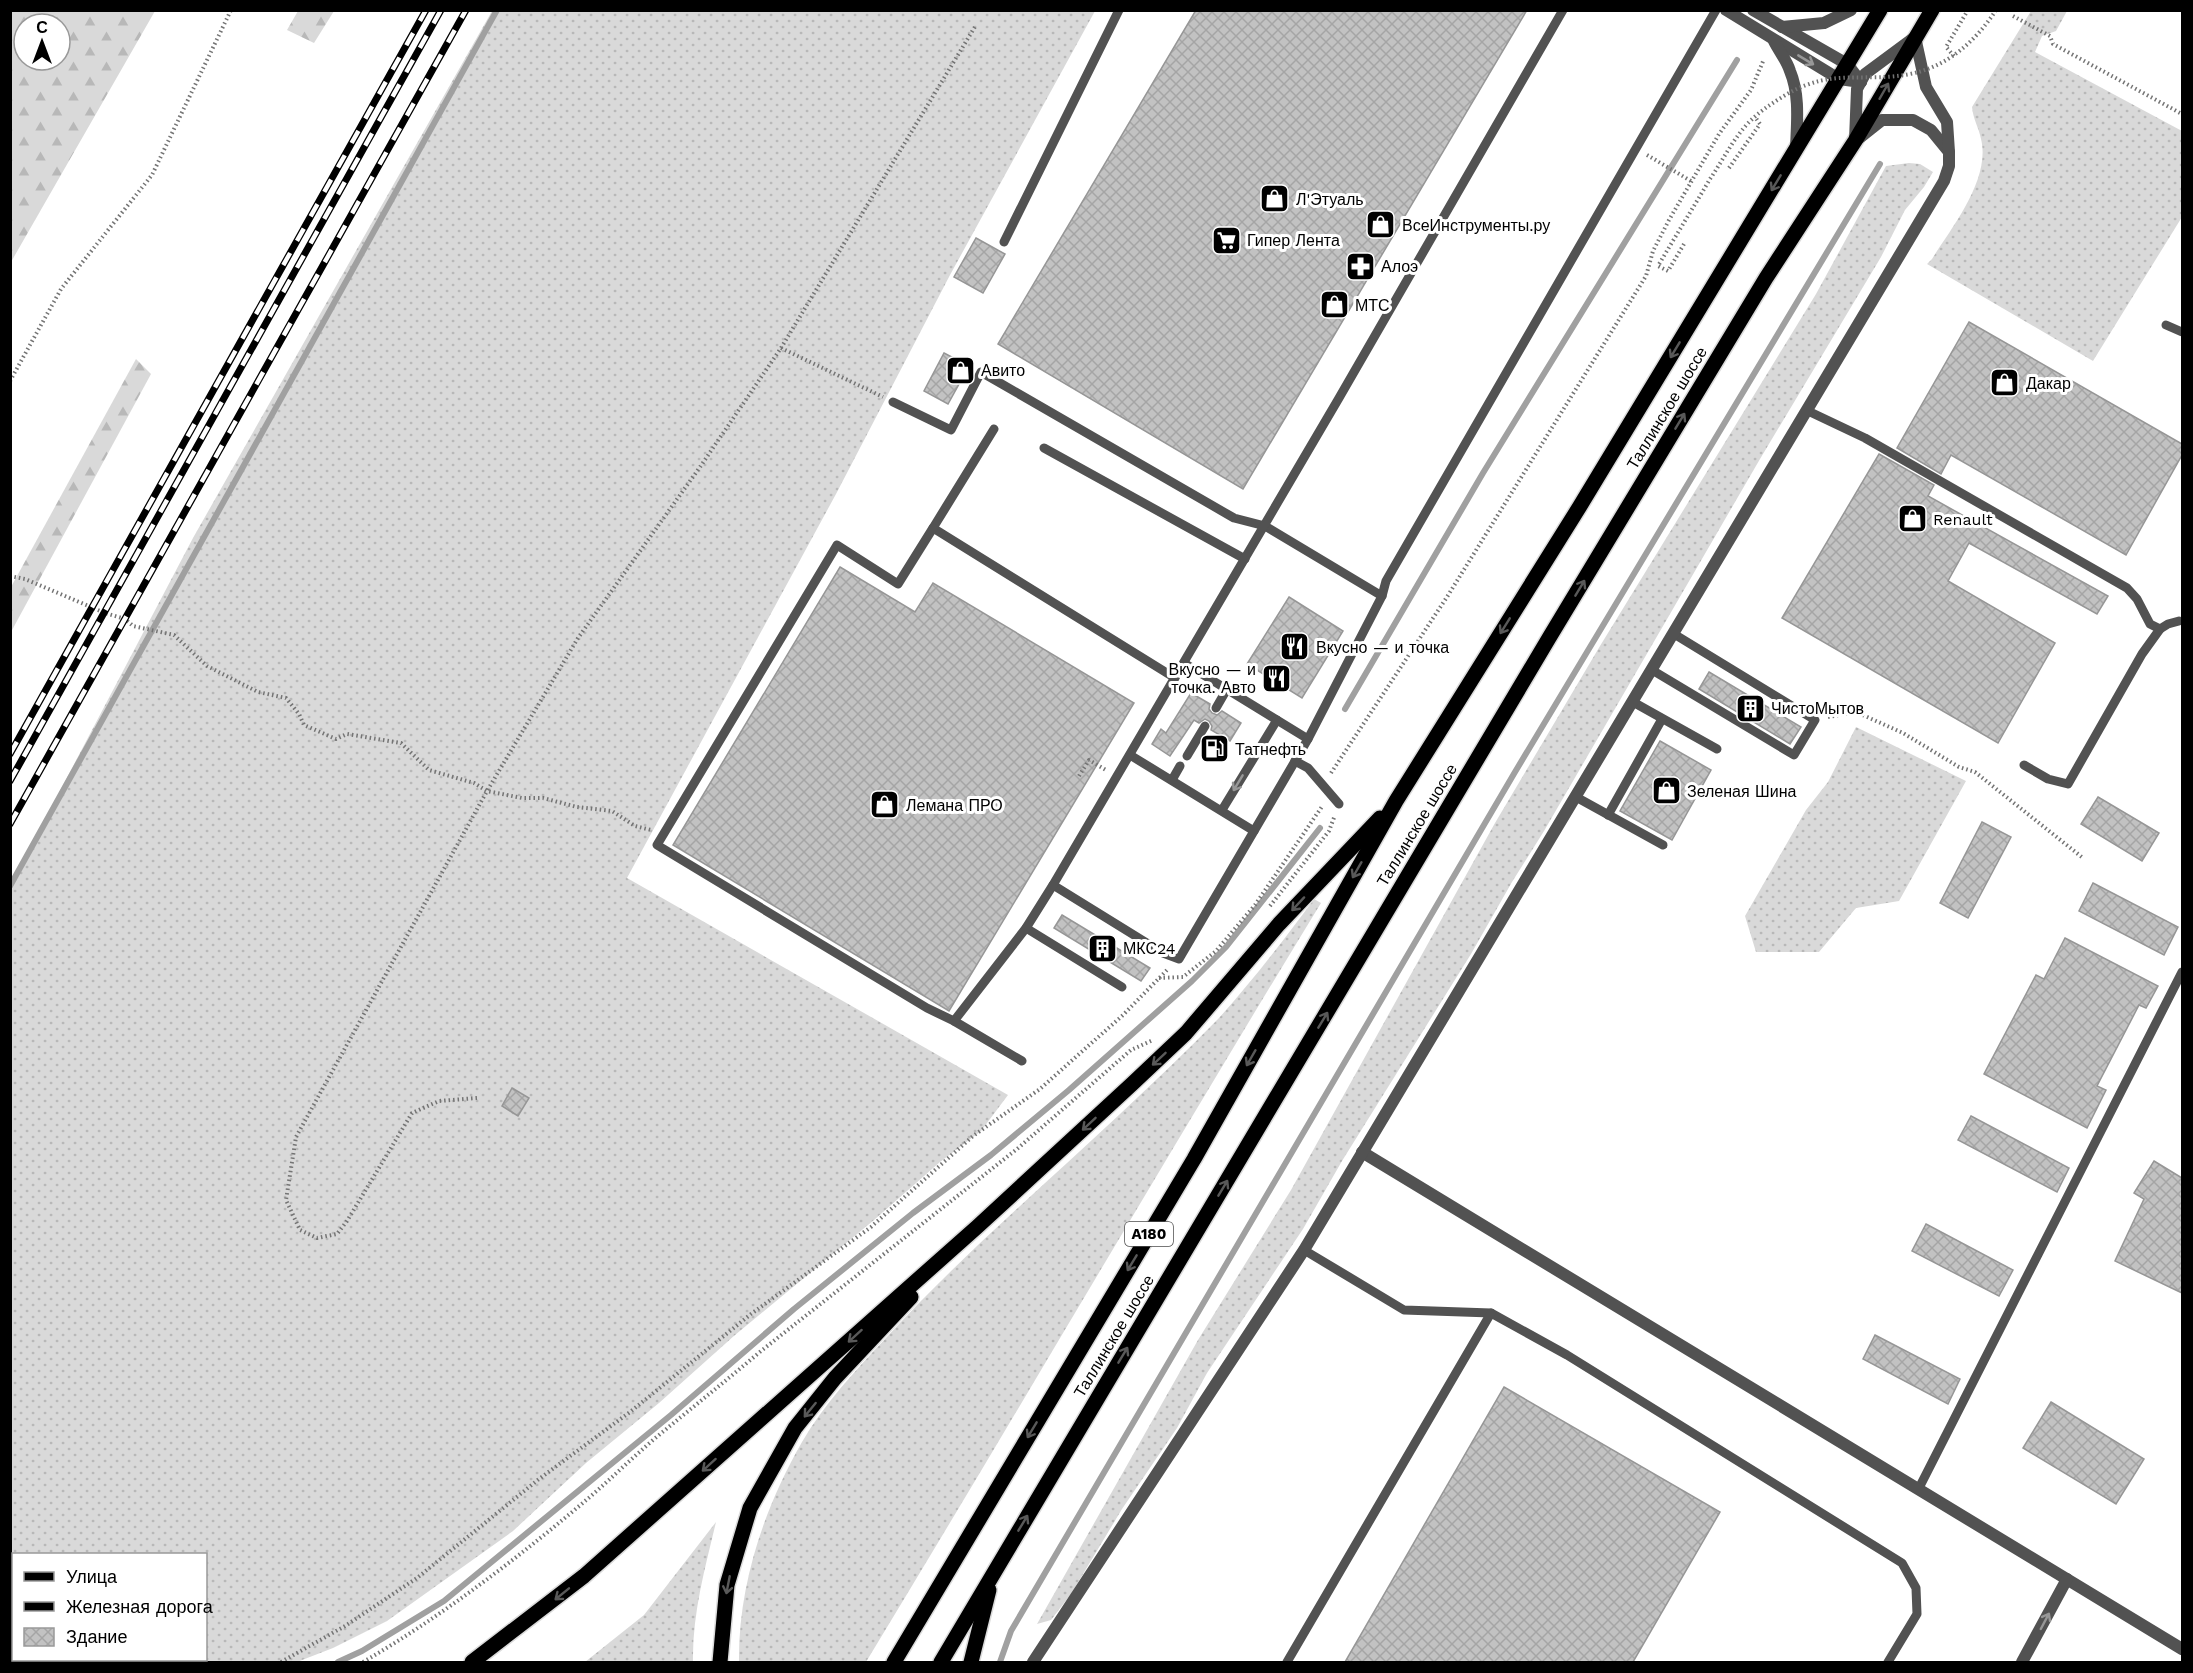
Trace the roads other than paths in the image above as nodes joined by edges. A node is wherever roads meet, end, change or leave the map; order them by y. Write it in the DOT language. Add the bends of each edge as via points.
graph roads {
  1 [pos="1119,10"];
  2 [pos="1563,10"];
  3 [pos="1716,10"];
  4 [pos="1726,10"];
  5 [pos="1753,10"];
  6 [pos="1851,10"];
  7 [pos="1880,10"];
  8 [pos="1932,10"];
  9 [pos="1782,27"];
  10 [pos="1916,37"];
  11 [pos="1774,40"];
  12 [pos="1848,64"];
  13 [pos="1839,79"];
  14 [pos="1861,82"];
  15 [pos="1855,141"];
  16 [pos="1796,150"];
  17 [pos="1949,152"];
  18 [pos="1004,242"];
  19 [pos="2166,325"];
  20 [pos="2182,332"];
  21 [pos="894,402"];
  22 [pos="1808,411"];
  23 [pos="994,429"];
  24 [pos="1044,448"];
  25 [pos="1265,526"];
  26 [pos="933,528"];
  27 [pos="1245,559"];
  28 [pos="1382,597"];
  29 [pos="2179,621"];
  30 [pos="2160,629"];
  31 [pos="1674,634"];
  32 [pos="1184,663"];
  33 [pos="1652,670"];
  34 [pos="1175,678"];
  35 [pos="1227,689"];
  36 [pos="1633,702"];
  37 [pos="1216,708"];
  38 [pos="1662,719"];
  39 [pos="1277,720"];
  40 [pos="1205,726"];
  41 [pos="1308,739"];
  42 [pos="1717,749"];
  43 [pos="1130,755"];
  44 [pos="1187,756"];
  45 [pos="1295,760"];
  46 [pos="2024,765"];
  47 [pos="1180,766"];
  48 [pos="1172,780"];
  49 [pos="1576,797"];
  50 [pos="1396,801"];
  51 [pos="1339,804"];
  52 [pos="1222,810"];
  53 [pos="1608,815"];
  54 [pos="1254,831"];
  55 [pos="1663,846"];
  56 [pos="1053,885"];
  57 [pos="1026,928"];
  58 [pos="2182,972"];
  59 [pos="1122,987"];
  60 [pos="954,1021"];
  61 [pos="1022,1061"];
  62 [pos="1362,1152"];
  63 [pos="977,1227"];
  64 [pos="1304,1250"];
  65 [pos="1491,1313"];
  66 [pos="1919,1488"];
  67 [pos="993,1573"];
  68 [pos="2067,1579"];
  69 [pos="2182,1649"];
  70 [pos="472,1662"];
  71 [pos="720,1662"];
  72 [pos="894,1662"];
  73 [pos="941,1662"];
  74 [pos="971,1662"];
  75 [pos="1033,1662"];
  76 [pos="1287,1662"];
  77 [pos="1888,1662"];
  78 [pos="2022,1662"];
  1 -- 18 [label="lane"];
  2 -- 25 [label="lane"];
  3 -- 28 [label="lane" via="1386,581"];
  4 -- 11 [label="street"];
  5 -- 9 [label="street"];
  6 -- 9 [label="street" via="1824,23"];
  7 -- 12 [label="main road, Таллинское шоссе"];
  8 -- 10 [label="main road, Таллинское шоссе"];
  9 -- 12 [label="street"];
  10 -- 14 [label="street" via="1865,74"];
  15 -- 10 [label="main road, Таллинское шоссе, one-way"];
  10 -- 17 [label="street" via="1926,87 1947,122"];
  11 -- 13 [label="street, one-way"];
  11 -- 16 [label="street" via="1795,89"];
  12 -- 13 [label="main road, Таллинское шоссе"];
  12 -- 14 [label="street"];
  13 -- 14 [label="street"];
  13 -- 16 [label="main road, Таллинское шоссе"];
  14 -- 15 [label="street" via="1857,89"];
  15 -- 17 [label="street" via="1882,120 1913,120 1931,130"];
  67 -- 15 [label="main road, Таллинское шоссе, one-way" via="1760,288"];
  16 -- 50 [label="main road, Таллинское шоссе, one-way"];
  17 -- 22 [label="street" via="1944,181"];
  19 -- 20 [label="lane"];
  21 -- 25 [label="lane" via="951,429 981,372 1234,518"];
  22 -- 30 [label="lane" via="1875,444 2127,588 2150,624"];
  22 -- 31 [label="street"];
  23 -- 26 [label="lane"];
  24 -- 27 [label="lane"];
  25 -- 27 [label="lane"];
  25 -- 28 [label="lane"];
  26 -- 34 [label="lane"];
  26 -- 60 [label="lane" via="898,584 837,545 657,846"];
  27 -- 32 [label="lane"];
  28 -- 41 [label="lane"];
  29 -- 30 [label="lane"];
  30 -- 46 [label="lane" via="2068,784 2048,779"];
  31 -- 33 [label="street"];
  31 -- 33 [label="lane" via="1815,720 1794,755"];
  32 -- 34 [label="lane"];
  32 -- 35 [label="lane"];
  33 -- 36 [label="street"];
  34 -- 43 [label="lane"];
  35 -- 37 [label="lane"];
  35 -- 39 [label="lane"];
  36 -- 38 [label="lane"];
  36 -- 49 [label="street"];
  38 -- 42 [label="lane"];
  38 -- 53 [label="lane"];
  39 -- 41 [label="lane"];
  39 -- 52 [label="lane, one-way"];
  40 -- 44 [label="lane"];
  41 -- 45 [label="lane"];
  43 -- 48 [label="lane"];
  43 -- 56 [label="lane"];
  45 -- 51 [label="lane" via="1308,768"];
  45 -- 54 [label="lane"];
  47 -- 48 [label="lane"];
  48 -- 52 [label="lane"];
  49 -- 53 [label="lane"];
  49 -- 62 [label="street"];
  50 -- 63 [label="main road, one-way" via="1280,924 1186,1033"];
  50 -- 72 [label="main road, Таллинское шоссе / A180, one-way" via="1194,1159"];
  52 -- 54 [label="lane"];
  53 -- 55 [label="lane"];
  54 -- 56 [label="lane" via="1179,958 1163,953"];
  56 -- 57 [label="lane"];
  57 -- 59 [label="lane"];
  57 -- 60 [label="lane"];
  58 -- 66 [label="lane"];
  60 -- 61 [label="lane"];
  62 -- 64 [label="street"];
  62 -- 66 [label="street"];
  63 -- 70 [label="main road, one-way" via="584,1576"];
  63 -- 71 [label="main road, one-way" via="835,1378 795,1428 750,1508 727,1585"];
  64 -- 65 [label="lane" via="1404,1310"];
  64 -- 75 [label="street"];
  65 -- 76 [label="lane"];
  65 -- 77 [label="lane" via="1567,1355 1902,1563 1916,1588 1917,1614"];
  66 -- 68 [label="street"];
  67 -- 73 [label="main road, Таллинское шоссе"];
  67 -- 74 [label="main road"];
  68 -- 69 [label="street"];
  78 -- 68 [label="street, one-way"];
}
